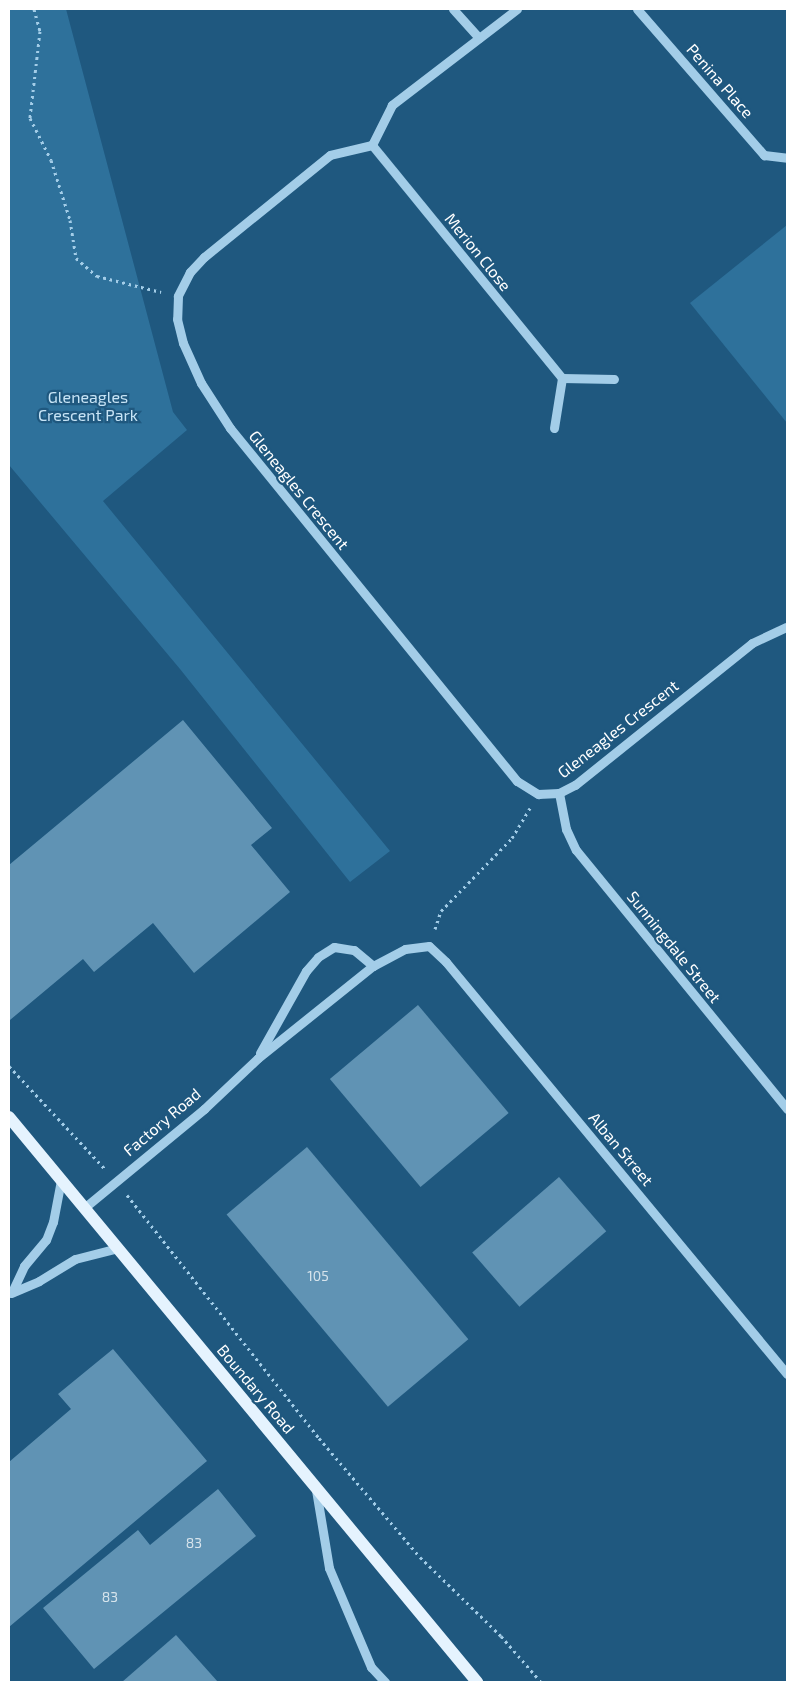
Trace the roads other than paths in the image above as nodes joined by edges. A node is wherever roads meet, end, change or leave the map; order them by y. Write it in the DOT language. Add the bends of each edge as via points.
graph roads {
  1 [pos="453,9"];
  2 [pos="518,9"];
  3 [pos="637,9"];
  4 [pos="478,38"];
  5 [pos="372,145"];
  6 [pos="787,158"];
  7 [pos="562,378"];
  8 [pos="614,379"];
  9 [pos="554,428"];
  10 [pos="787,626"];
  11 [pos="559,793"];
  12 [pos="428,946"];
  13 [pos="374,966"];
  14 [pos="258,1058"];
  15 [pos="787,1109"];
  16 [pos="9,1118"];
  17 [pos="60,1180"];
  18 [pos="84,1208"];
  19 [pos="118,1248"];
  20 [pos="10,1293"];
  21 [pos="787,1374"];
  22 [pos="316,1487"];
  23 [pos="385,1682"];
  24 [pos="475,1682"];
  1 -- 4 [label="street"];
  2 -- 4 [label="street"];
  3 -- 6 [label="street, Penina Place" via="764,155"];
  4 -- 5 [label="street" via="392,104"];
  5 -- 7 [label="street, Merion Close"];
  5 -- 11 [label="street, Gleneagles Crescent" via="330,156 204,257 190,272 178,296 177,320 183,343 201,383 230,428 517,781 538,794"];
  7 -- 8 [label="street"];
  7 -- 9 [label="street"];
  10 -- 11 [label="street, Gleneagles Crescent" via="752,643 574,785"];
  11 -- 15 [label="street, Sunningdale Street" via="566,828 576,850"];
  12 -- 13 [label="street, Factory Road" via="406,948"];
  12 -- 21 [label="street, Alban Street" via="446,962"];
  13 -- 14 [label="street, Factory Road"];
  13 -- 14 [label="street, Factory Road" via="354,950 334,947 318,957 306,971"];
  14 -- 18 [label="street, Factory Road" via="204,1109"];
  16 -- 17 [label="main road, Boundary Road"];
  17 -- 18 [label="main road, Boundary Road"];
  17 -- 20 [label="street" via="53,1222 46,1240 24,1266"];
  18 -- 19 [label="main road, Boundary Road"];
  19 -- 20 [label="street" via="75,1259 39,1282"];
  19 -- 22 [label="main road, Boundary Road"];
  22 -- 23 [label="street" via="329,1568 371,1667"];
  22 -- 24 [label="main road, Boundary Road"];
}
